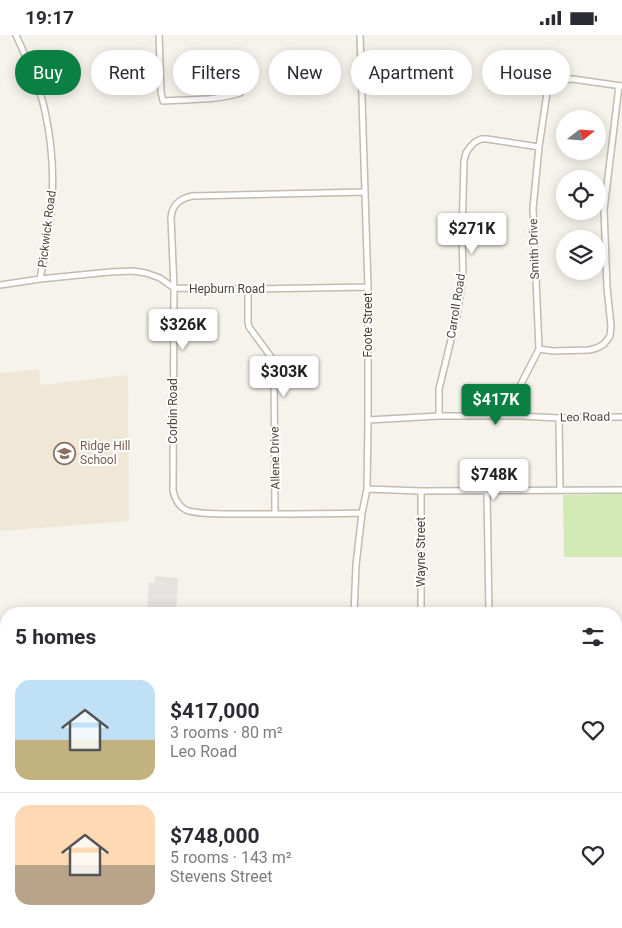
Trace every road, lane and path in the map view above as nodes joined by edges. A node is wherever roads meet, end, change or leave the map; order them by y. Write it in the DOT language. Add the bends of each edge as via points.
graph roads {
  1 [pos="16,35"];
  2 [pos="159,35"];
  3 [pos="360,35"];
  4 [pos="621,86"];
  5 [pos="232,95"];
  6 [pos="539,147"];
  7 [pos="365,192"];
  8 [pos="40,279"];
  9 [pos="0,285"];
  10 [pos="368,287"];
  11 [pos="174,288"];
  12 [pos="248,289"];
  13 [pos="539,349"];
  14 [pos="439,416"];
  15 [pos="519,416"];
  16 [pos="622,417"];
  17 [pos="559,418"];
  18 [pos="368,421"];
  19 [pos="367,489"];
  20 [pos="560,490"];
  21 [pos="622,490"];
  22 [pos="421,491"];
  23 [pos="487,491"];
  24 [pos="362,513"];
  25 [pos="275,514"];
  26 [pos="354,607"];
  27 [pos="421,607"];
  28 [pos="490,607"];
  1 -- 8 [label="street, Pickwick Road" via="31,67 44,109 51,153 52,199"];
  2 -- 5 [label="street" via="163,101"];
  3 -- 7 [label="street, Foote Street"];
  4 -- 6 [label="street, Smith Drive" via="572,79 557,81 547,93"];
  4 -- 13 [label="street" via="604,210 610,335 604,344 589,350"];
  6 -- 13 [label="street, Smith Drive" via="533,215"];
  6 -- 14 [label="street, Carroll Road" via="481,139 466,153 462,186 463,275 457,315 438,389"];
  7 -- 10 [label="street, Foote Street"];
  7 -- 11 [label="street, Corbin Road" via="192,196 181,200 173,207 171,218"];
  8 -- 9 [label="street, Hepburn Road"];
  8 -- 11 [label="street, Hepburn Road" via="133,271 160,278"];
  10 -- 12 [label="street, Hepburn Road"];
  10 -- 18 [label="street, Foote Street"];
  11 -- 12 [label="street, Hepburn Road"];
  11 -- 25 [label="street, Corbin Road" via="174,497 186,510 196,512"];
  12 -- 25 [label="street, Allene Drive" via="249,327 271,357 274,367"];
  13 -- 15 [label="street, Smith Drive" via="521,384"];
  14 -- 15 [label="street, Leo Road"];
  14 -- 18 [label="street, Leo Road"];
  15 -- 17 [label="street, Leo Road"];
  16 -- 17 [label="street, Leo Road"];
  17 -- 20 [label="street"];
  18 -- 19 [label="street, Foote Street"];
  19 -- 22 [label="street"];
  19 -- 24 [label="street, Foote Street"];
  20 -- 21 [label="street"];
  20 -- 23 [label="street"];
  22 -- 23 [label="street"];
  22 -- 27 [label="street, Wayne Street"];
  23 -- 28 [label="street"];
  24 -- 25 [label="street, Corbin Road"];
  24 -- 26 [label="street, Foote Street"];
}
